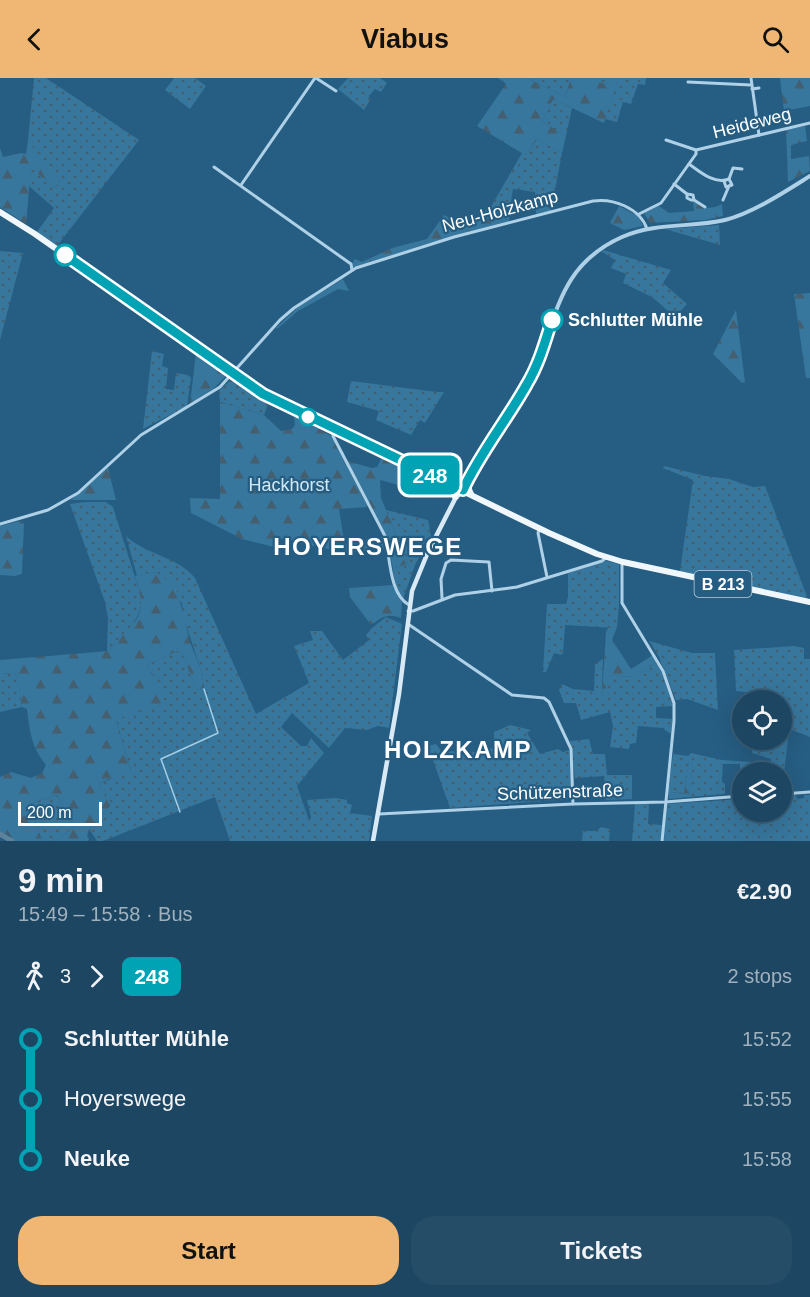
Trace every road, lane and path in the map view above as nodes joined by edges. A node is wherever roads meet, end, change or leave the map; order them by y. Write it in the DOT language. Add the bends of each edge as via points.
graph roads {
  1 [pos="316,78"];
  2 [pos="751,78"];
  3 [pos="688,82"];
  4 [pos="752,87"];
  5 [pos="759,88"];
  6 [pos="336,91"];
  7 [pos="810,123"];
  8 [pos="759,135"];
  9 [pos="666,140"];
  10 [pos="696,150"];
  11 [pos="689,164"];
  12 [pos="214,167"];
  13 [pos="742,169"];
  14 [pos="810,176"];
  15 [pos="729,179"];
  16 [pos="724,182"];
  17 [pos="674,184"];
  18 [pos="241,185"];
  19 [pos="729,186"];
  20 [pos="723,200"];
  21 [pos="705,207"];
  22 [pos="0,212"];
  23 [pos="639,214"];
  24 [pos="647,229"];
  25 [pos="352,270"];
  26 [pos="233,373"];
  27 [pos="333,429"];
  28 [pos="467,481"];
  29 [pos="451,485"];
  30 [pos="461,490"];
  31 [pos="471,495"];
  32 [pos="455,498"];
  33 [pos="0,524"];
  34 [pos="540,529"];
  35 [pos="607,557"];
  36 [pos="623,562"];
  37 [pos="548,577"];
  38 [pos="492,591"];
  39 [pos="442,599"];
  40 [pos="810,602"];
  41 [pos="408,608"];
  42 [pos="406,623"];
  43 [pos="810,792"];
  44 [pos="792,793"];
  45 [pos="732,797"];
  46 [pos="665,802"];
  47 [pos="573,804"];
  48 [pos="378,813"];
  49 [pos="373,841"];
  50 [pos="662,841"];
  1 -- 6 [label="street"];
  1 -- 18 [label="street"];
  2 -- 4 [label="street"];
  3 -- 4 [label="street"];
  4 -- 5 [label="street"];
  4 -- 8 [label="street"];
  7 -- 8 [label="street, Heideweg"];
  8 -- 10 [label="street, Heideweg"];
  9 -- 10 [label="street, Heideweg"];
  10 -- 11 [label="street"];
  11 -- 16 [label="street" via="705,176"];
  11 -- 17 [label="street"];
  12 -- 18 [label="street"];
  13 -- 15 [label="street" via="733,168"];
  14 -- 24 [label="street" via="726,220"];
  15 -- 16 [label="street"];
  15 -- 19 [label="street"];
  16 -- 19 [label="street"];
  17 -- 21 [label="street" via="687,198"];
  17 -- 23 [label="street" via="661,203"];
  18 -- 25 [label="street" via="351,264"];
  19 -- 20 [label="street"];
  22 -- 26 [label="main road, B 213"];
  23 -- 24 [label="street"];
  23 -- 25 [label="street, Neu-Holzkamp" via="612,201 593,201 402,252"];
  24 -- 28 [label="street" via="605,247 573,276 561,294 528,384"];
  25 -- 26 [label="street, Neu-Holzkamp" via="287,314"];
  26 -- 27 [label="main road, B 213" via="263,394"];
  26 -- 33 [label="street, Neu-Holzkamp" via="208,396 141,435 68,500"];
  27 -- 29 [label="main road, B 213"];
  27 -- 41 [label="street" via="333,436 385,536 393,584"];
  28 -- 30 [label="street"];
  28 -- 31 [label="main road"];
  29 -- 30 [label="main road, B 213"];
  29 -- 32 [label="main road"];
  30 -- 31 [label="main road, B 213"];
  30 -- 32 [label="main road"];
  31 -- 34 [label="main road, B 213"];
  32 -- 41 [label="main road" via="423,561"];
  34 -- 35 [label="main road, B 213"];
  34 -- 37 [label="street"];
  35 -- 36 [label="main road, B 213"];
  35 -- 37 [label="street"];
  36 -- 40 [label="main road, B 213"];
  36 -- 46 [label="street" via="622,603 655,655 674,703"];
  37 -- 38 [label="street"];
  38 -- 39 [label="street"];
  38 -- 39 [label="street" via="489,562 451,560 446,563 441,579"];
  39 -- 41 [label="street" via="413,611"];
  41 -- 42 [label="main road"];
  42 -- 47 [label="street" via="512,695 544,698 549,702 571,749"];
  42 -- 48 [label="main road" via="399,694"];
  43 -- 44 [label="street"];
  45 -- 46 [label="street, Schützenstraße"];
  46 -- 47 [label="street, Schützenstraße"];
  46 -- 50 [label="street"];
  47 -- 48 [label="street, Schützenstraße"];
  48 -- 49 [label="main road"];
}
